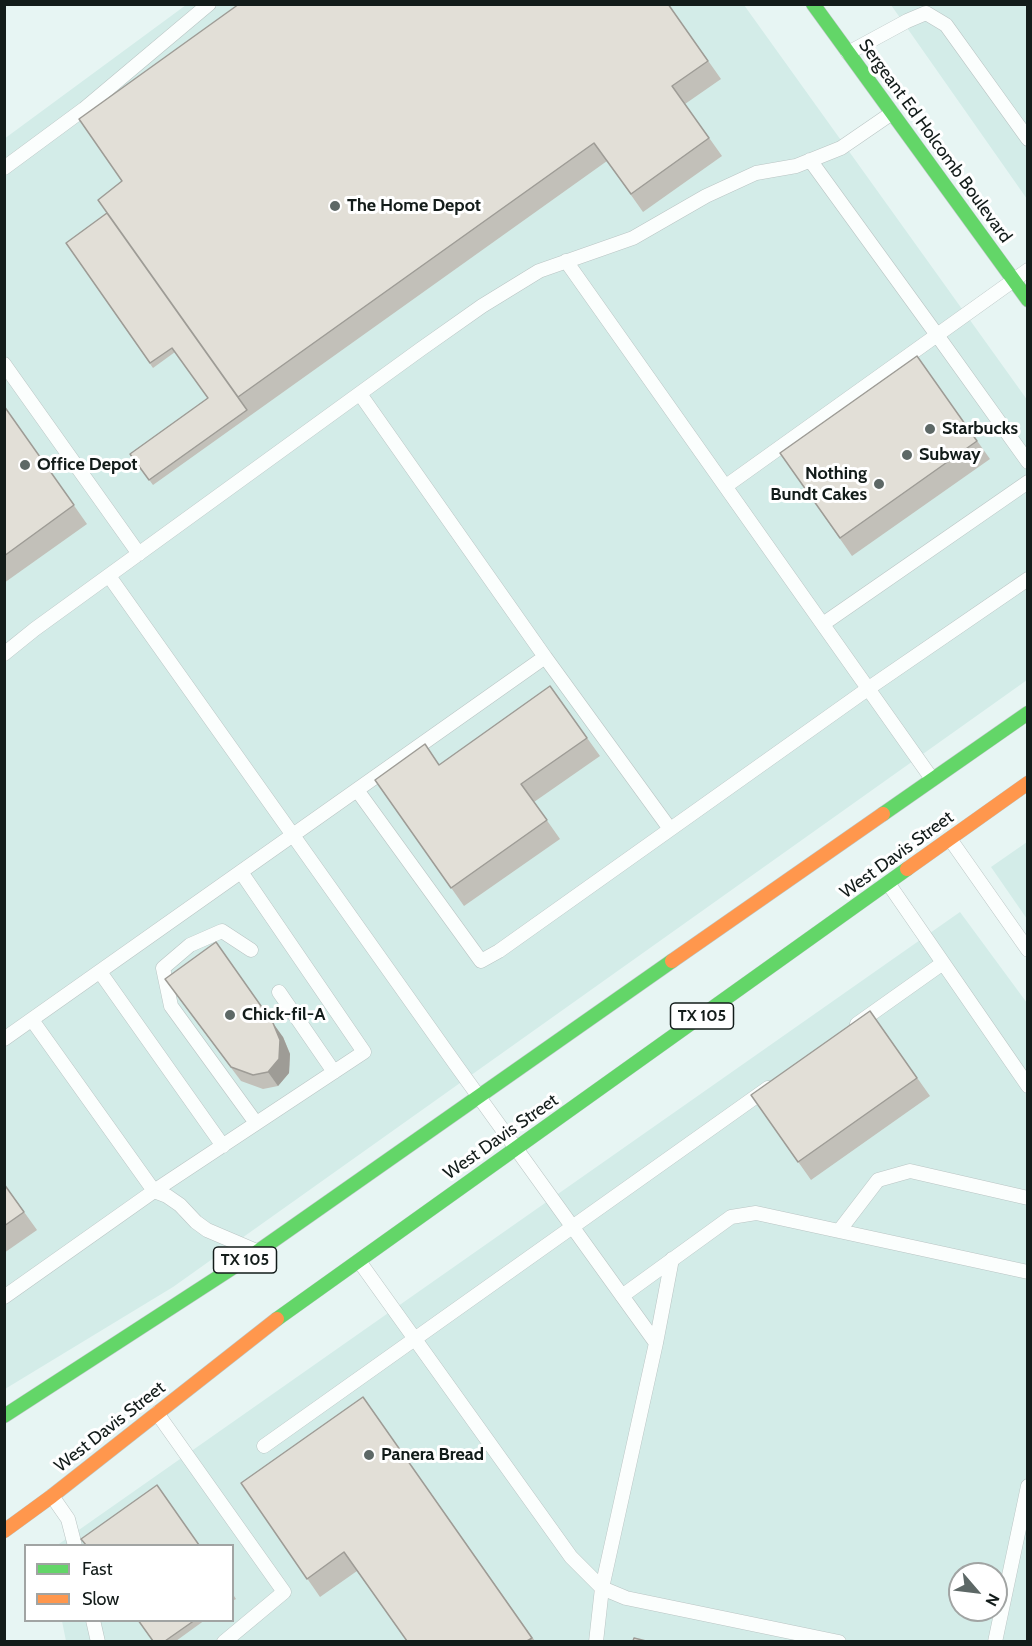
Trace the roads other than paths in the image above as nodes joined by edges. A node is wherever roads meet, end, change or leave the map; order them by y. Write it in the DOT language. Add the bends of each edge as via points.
graph roads {
  1 [pos="209,4"];
  2 [pos="813,4"];
  3 [pos="848,53"];
  4 [pos="892,113"];
  5 [pos="1028,139"];
  6 [pos="810,160"];
  7 [pos="4,168"];
  8 [pos="566,261"];
  9 [pos="1028,270"];
  10 [pos="1014,281"];
  11 [pos="1028,300"];
  12 [pos="937,335"];
  13 [pos="4,364"];
  14 [pos="360,394"];
  15 [pos="1028,462"];
  16 [pos="1028,482"];
  17 [pos="726,486"];
  18 [pos="139,554"];
  19 [pos="109,576"];
  20 [pos="1028,579"];
  21 [pos="824,624"];
  22 [pos="4,654"];
  23 [pos="545,657"];
  24 [pos="869,688"];
  25 [pos="1028,713"];
  26 [pos="932,779"];
  27 [pos="1028,783"];
  28 [pos="357,790"];
  29 [pos="670,829"];
  30 [pos="293,835"];
  31 [pos="950,839"];
  32 [pos="241,872"];
  33 [pos="888,883"];
  34 [pos="251,950"];
  35 [pos="1028,950"];
  36 [pos="943,963"];
  37 [pos="100,972"];
  38 [pos="279,992"];
  39 [pos="32,1020"];
  40 [pos="846,1032"];
  41 [pos="4,1039"];
  42 [pos="334,1072"];
  43 [pos="777,1081"];
  44 [pos="1028,1086"];
  45 [pos="479,1096"];
  46 [pos="256,1123"];
  47 [pos="223,1146"];
  48 [pos="516,1149"];
  49 [pos="154,1191"];
  50 [pos="1028,1198"];
  51 [pos="572,1227"];
  52 [pos="838,1231"];
  53 [pos="257,1252"];
  54 [pos="672,1259"];
  55 [pos="359,1261"];
  56 [pos="1028,1272"];
  57 [pos="622,1296"];
  58 [pos="4,1297"];
  59 [pos="415,1338"];
  60 [pos="656,1343"];
  61 [pos="157,1413"];
  62 [pos="4,1416"];
  63 [pos="264,1446"];
  64 [pos="1028,1486"];
  65 [pos="52,1496"];
  66 [pos="4,1532"];
  67 [pos="75,1544"];
  68 [pos="602,1588"];
  69 [pos="93,1622"];
  70 [pos="98,1641"];
  71 [pos="224,1641"];
  72 [pos="596,1641"];
  73 [pos="839,1641"];
  74 [pos="995,1641"];
  1 -- 7 [label="lane" via="84,109"];
  2 -- 3 [label="main road, Sergeant Ed Holcomb Boulevard"];
  3 -- 4 [label="main road, Sergeant Ed Holcomb Boulevard"];
  3 -- 5 [label="lane" via="926,13 946,25"];
  4 -- 6 [label="lane" via="841,148"];
  4 -- 10 [label="main road, Sergeant Ed Holcomb Boulevard"];
  6 -- 8 [label="lane" via="756,173 706,196 633,238"];
  6 -- 12 [label="lane"];
  8 -- 14 [label="lane" via="539,271 482,306"];
  8 -- 17 [label="lane"];
  9 -- 10 [label="lane"];
  10 -- 11 [label="main road, Sergeant Ed Holcomb Boulevard"];
  10 -- 12 [label="lane"];
  12 -- 15 [label="lane"];
  12 -- 17 [label="lane"];
  13 -- 18 [label="lane"];
  14 -- 18 [label="lane"];
  14 -- 23 [label="lane"];
  16 -- 21 [label="lane"];
  17 -- 21 [label="lane"];
  18 -- 19 [label="lane"];
  19 -- 22 [label="lane"];
  19 -- 30 [label="lane"];
  20 -- 24 [label="lane"];
  21 -- 24 [label="lane"];
  23 -- 28 [label="lane"];
  23 -- 29 [label="lane"];
  24 -- 26 [label="lane"];
  24 -- 29 [label="lane"];
  25 -- 26 [label="main road, TX 105"];
  26 -- 45 [label="main road, TX 105"];
  27 -- 31 [label="main road, West Davis Street / TX 105"];
  28 -- 29 [label="lane" via="481,962"];
  28 -- 30 [label="lane"];
  30 -- 32 [label="lane"];
  30 -- 45 [label="lane"];
  31 -- 33 [label="main road, West Davis Street / TX 105"];
  31 -- 35 [label="lane"];
  32 -- 37 [label="lane"];
  32 -- 42 [label="lane" via="364,1052"];
  33 -- 36 [label="lane"];
  33 -- 48 [label="main road, West Davis Street / TX 105"];
  34 -- 46 [label="lane" via="222,931 190,945 163,968 171,1006"];
  36 -- 40 [label="lane"];
  36 -- 44 [label="lane"];
  37 -- 39 [label="lane"];
  37 -- 47 [label="lane"];
  38 -- 42 [label="lane"];
  39 -- 41 [label="lane"];
  39 -- 49 [label="lane"];
  42 -- 46 [label="lane"];
  43 -- 51 [label="lane"];
  45 -- 48 [label="lane"];
  45 -- 53 [label="main road, TX 105"];
  46 -- 47 [label="lane"];
  47 -- 49 [label="lane"];
  48 -- 51 [label="lane"];
  48 -- 55 [label="main road, West Davis Street / TX 105"];
  49 -- 53 [label="lane" via="180,1205 207,1230"];
  49 -- 58 [label="lane"];
  50 -- 52 [label="lane" via="910,1171 878,1180"];
  51 -- 57 [label="lane"];
  51 -- 59 [label="lane"];
  52 -- 54 [label="lane" via="756,1213 731,1217"];
  52 -- 56 [label="lane"];
  53 -- 62 [label="main road, TX 105"];
  54 -- 57 [label="lane"];
  54 -- 60 [label="lane"];
  55 -- 59 [label="lane"];
  55 -- 61 [label="main road, West Davis Street / TX 105" via="268,1325"];
  57 -- 60 [label="lane"];
  59 -- 63 [label="lane"];
  59 -- 68 [label="lane" via="571,1557"];
  60 -- 68 [label="lane"];
  61 -- 65 [label="main road, West Davis Street / TX 105"];
  61 -- 71 [label="lane" via="284,1592"];
  64 -- 74 [label="lane"];
  65 -- 66 [label="main road, West Davis Street / TX 105"];
  65 -- 67 [label="lane" via="68,1519"];
  68 -- 72 [label="lane"];
  68 -- 73 [label="lane" via="626,1598"];
  69 -- 70 [label="lane"];
}
